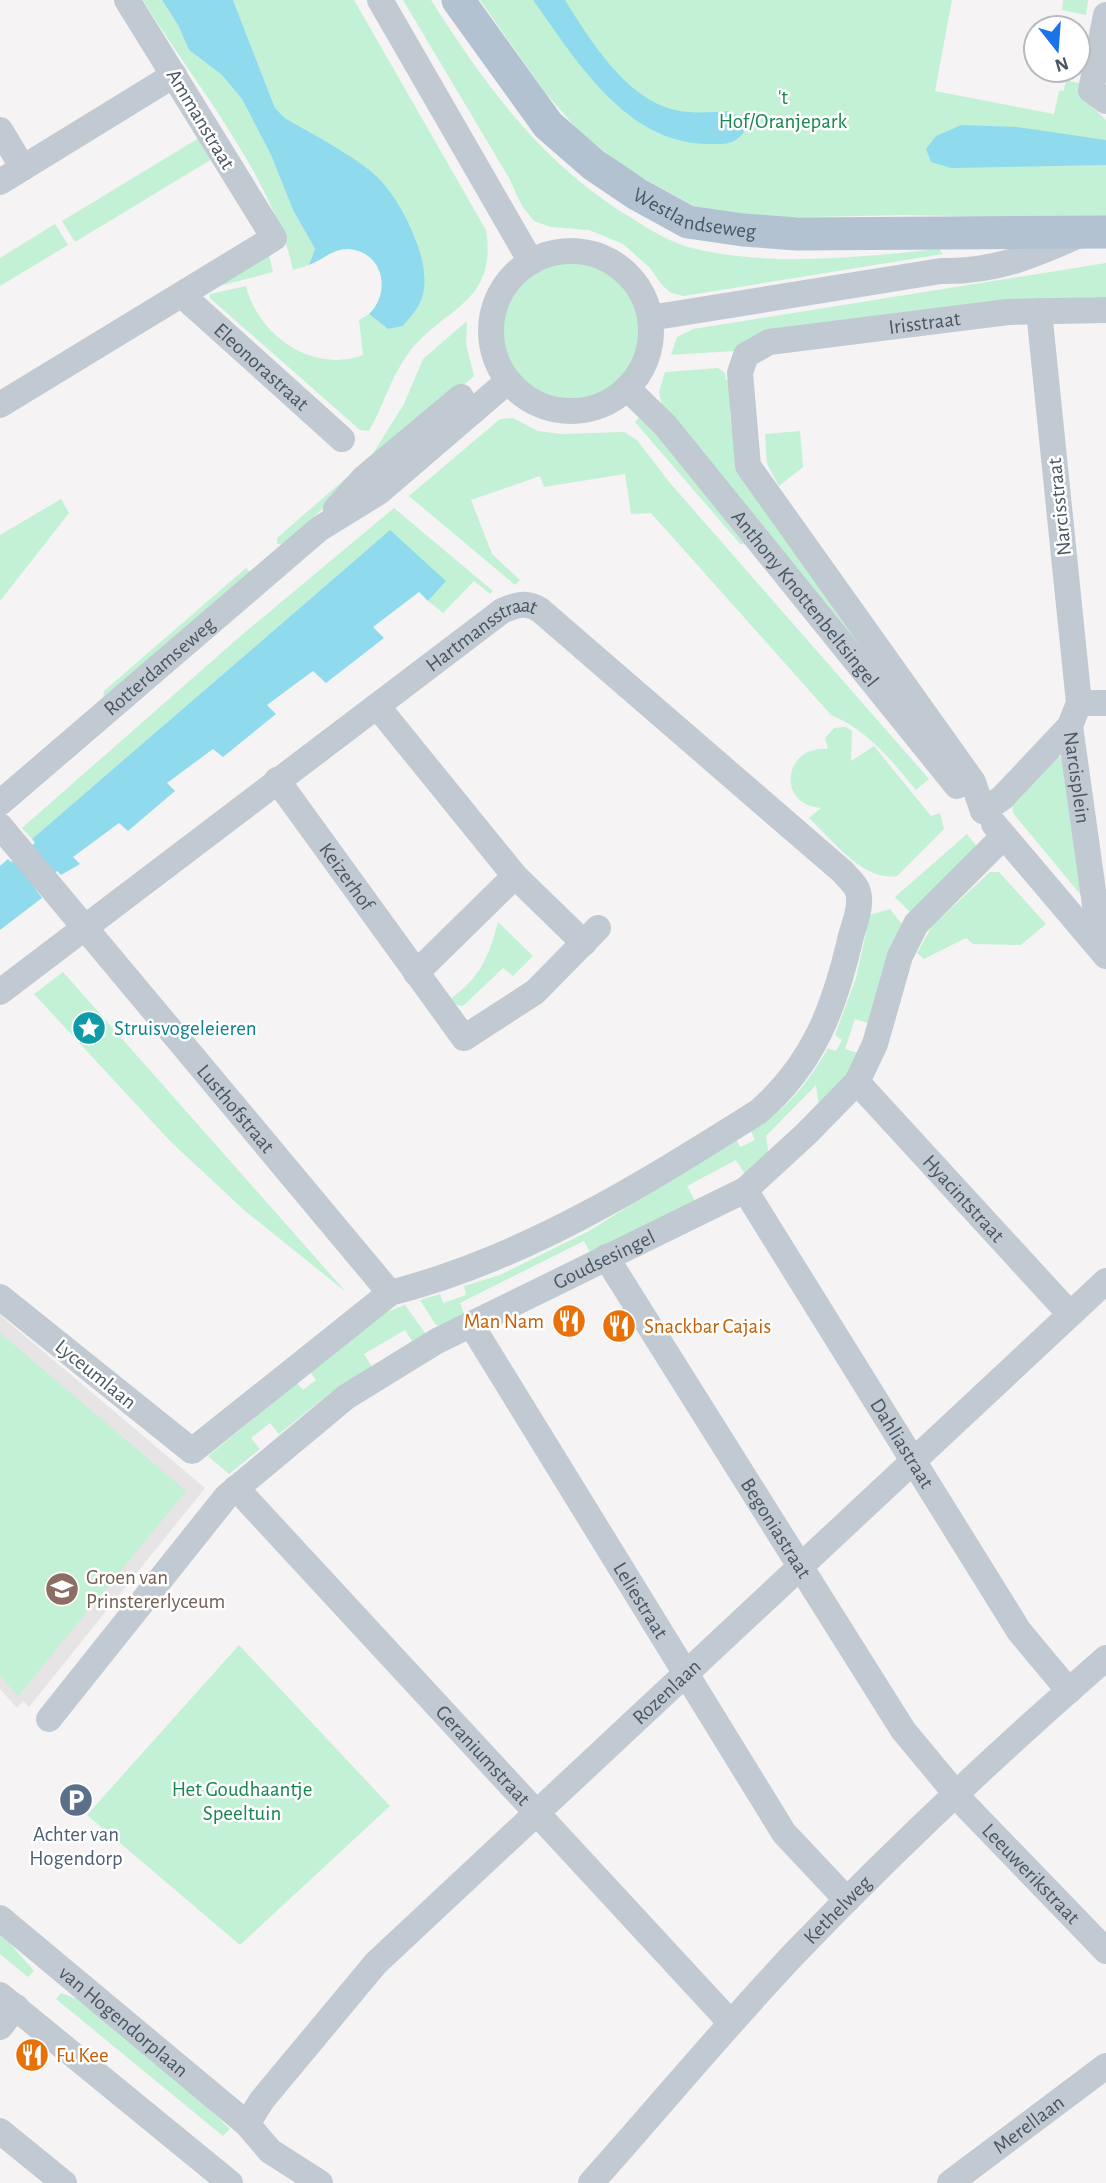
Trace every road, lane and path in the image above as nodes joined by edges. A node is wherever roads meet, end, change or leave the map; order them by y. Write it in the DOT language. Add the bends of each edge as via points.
graph roads {
  1 [pos="127,0"];
  2 [pos="380,0"];
  3 [pos="458,0"];
  4 [pos="1106,15"];
  5 [pos="174,75"];
  6 [pos="1106,101"];
  7 [pos="0,131"];
  8 [pos="23,168"];
  9 [pos="0,182"];
  10 [pos="1020,232"];
  11 [pos="1096,232"];
  12 [pos="531,262"];
  13 [pos="941,271"];
  14 [pos="181,295"];
  15 [pos="1106,310"];
  16 [pos="1039,311"];
  17 [pos="650,318"];
  18 [pos="746,355"];
  19 [pos="503,373"];
  20 [pos="627,388"];
  21 [pos="0,405"];
  22 [pos="342,439"];
  23 [pos="1106,703"];
  24 [pos="377,706"];
  25 [pos="1074,715"];
  26 [pos="278,780"];
  27 [pos="0,803"];
  28 [pos="983,811"];
  29 [pos="0,825"];
  30 [pos="1004,836"];
  31 [pos="514,876"];
  32 [pos="84,927"];
  33 [pos="1104,953"];
  34 [pos="416,972"];
  35 [pos="0,992"];
  36 [pos="857,1082"];
  37 [pos="745,1189"];
  38 [pos="606,1257"];
  39 [pos="1106,1281"];
  40 [pos="390,1293"];
  41 [pos="0,1297"];
  42 [pos="1070,1314"];
  43 [pos="472,1326"];
  44 [pos="914,1461"];
  45 [pos="236,1488"];
  46 [pos="801,1569"];
  47 [pos="1106,1658"];
  48 [pos="687,1675"];
  49 [pos="1069,1691"];
  50 [pos="49,1718"];
  51 [pos="955,1794"];
  52 [pos="536,1814"];
  53 [pos="847,1900"];
  54 [pos="0,1918"];
  55 [pos="1106,1951"];
  56 [pos="5,2010"];
  57 [pos="731,2024"];
  58 [pos="1106,2066"];
  59 [pos="247,2124"];
  60 [pos="0,2131"];
  61 [pos="64,2183"];
  62 [pos="230,2183"];
  63 [pos="320,2183"];
  64 [pos="591,2183"];
  65 [pos="950,2183"];
  1 -- 5 [label="street, Ammanstraat"];
  2 -- 12 [label="street"];
  3 -- 10 [label="main road, Westlandseweg" via="548,125 594,165 688,222 797,233"];
  4 -- 6 [label="street" via="1091,90"];
  5 -- 8 [label="street"];
  5 -- 14 [label="street, Ammanstraat" via="274,238"];
  7 -- 8 [label="street"];
  8 -- 9 [label="street"];
  10 -- 11 [label="main road, Westlandseweg"];
  10 -- 13 [label="street, Westlandseweg"];
  11 -- 13 [label="street, Westlandseweg" via="977,272"];
  12 -- 17 [label="street" via="564,251 598,256 638,288"];
  12 -- 19 [label="street" via="511,278 495,307 491,340"];
  13 -- 17 [label="street, Westlandseweg"];
  14 -- 21 [label="street"];
  14 -- 22 [label="street, Eleonorastraat"];
  15 -- 16 [label="street, Irisstraat"];
  16 -- 18 [label="street, Irisstraat" via="769,342"];
  16 -- 25 [label="street, Narcisstraat"];
  17 -- 20 [label="street" via="645,361"];
  18 -- 28 [label="street, Anthony Knottenbeltsingel" via="740,373 748,466 974,782"];
  19 -- 20 [label="street" via="524,397 558,411 594,408"];
  19 -- 27 [label="street, Rotterdamseweg" via="379,492 319,529"];
  20 -- 28 [label="street, Anthony Knottenbeltsingel" via="665,425 956,785"];
  23 -- 25 [label="street"];
  24 -- 26 [label="street, Hartmansstraat"];
  24 -- 31 [label="street, Keizerhof"];
  24 -- 40 [label="street, Hartmansstraat" via="502,611 531,604 843,873 858,894 844,968 826,1024 798,1069 768,1104 705,1146 551,1234 492,1260"];
  25 -- 28 [label="street, Narcisplein" via="1002,798"];
  25 -- 33 [label="street, Narcisplein"];
  26 -- 32 [label="street, Hartmansstraat"];
  26 -- 34 [label="street, Keizerhof"];
  28 -- 30 [label="street, Anthony Knottenbeltsingel"];
  29 -- 32 [label="street, Lusthofstraat"];
  30 -- 33 [label="street, Anthony Knottenbeltsingel"];
  30 -- 36 [label="street, Goudsesingel" via="916,924 900,956 875,1044"];
  31 -- 34 [label="street"];
  31 -- 34 [label="street, Keizerhof" via="591,936 535,992 464,1038"];
  32 -- 35 [label="street"];
  32 -- 40 [label="street, Lusthofstraat"];
  36 -- 37 [label="street, Goudsesingel"];
  36 -- 42 [label="street, Hyacintstraat"];
  37 -- 38 [label="street, Goudsesingel"];
  37 -- 44 [label="street, Dahliastraat"];
  38 -- 43 [label="street, Goudsesingel"];
  38 -- 46 [label="street, Begoniastraat"];
  39 -- 42 [label="street, Rozenlaan"];
  40 -- 41 [label="street, Lyceumlaan" via="192,1451"];
  42 -- 44 [label="street, Rozenlaan"];
  43 -- 45 [label="street, Goudsesingel" via="437,1341 346,1397"];
  43 -- 48 [label="street, Leliestraat"];
  44 -- 46 [label="street, Rozenlaan"];
  44 -- 49 [label="street, Dahliastraat" via="1019,1631"];
  45 -- 50 [label="street, Goudsesingel"];
  45 -- 52 [label="street, Geraniumstraat"];
  46 -- 48 [label="street, Rozenlaan"];
  46 -- 51 [label="street, Begoniastraat" via="903,1730"];
  47 -- 49 [label="street, Kethelweg"];
  48 -- 52 [label="street, Rozenlaan"];
  48 -- 53 [label="street, Leliestraat" via="784,1833"];
  49 -- 51 [label="street, Kethelweg"];
  51 -- 53 [label="street, Kethelweg"];
  51 -- 55 [label="street, Leeuwerikstraat"];
  52 -- 57 [label="street, Geraniumstraat"];
  52 -- 59 [label="street, Rozenlaan" via="376,1964"];
  53 -- 57 [label="street, Kethelweg"];
  54 -- 59 [label="street, van Hogendorplaan"];
  56 -- 62 [label="street"];
  57 -- 64 [label="street, Kethelweg"];
  58 -- 65 [label="street, Merellaan"];
  59 -- 63 [label="street, van Hogendorplaan" via="270,2151"];
  60 -- 61 [label="street"];
}
